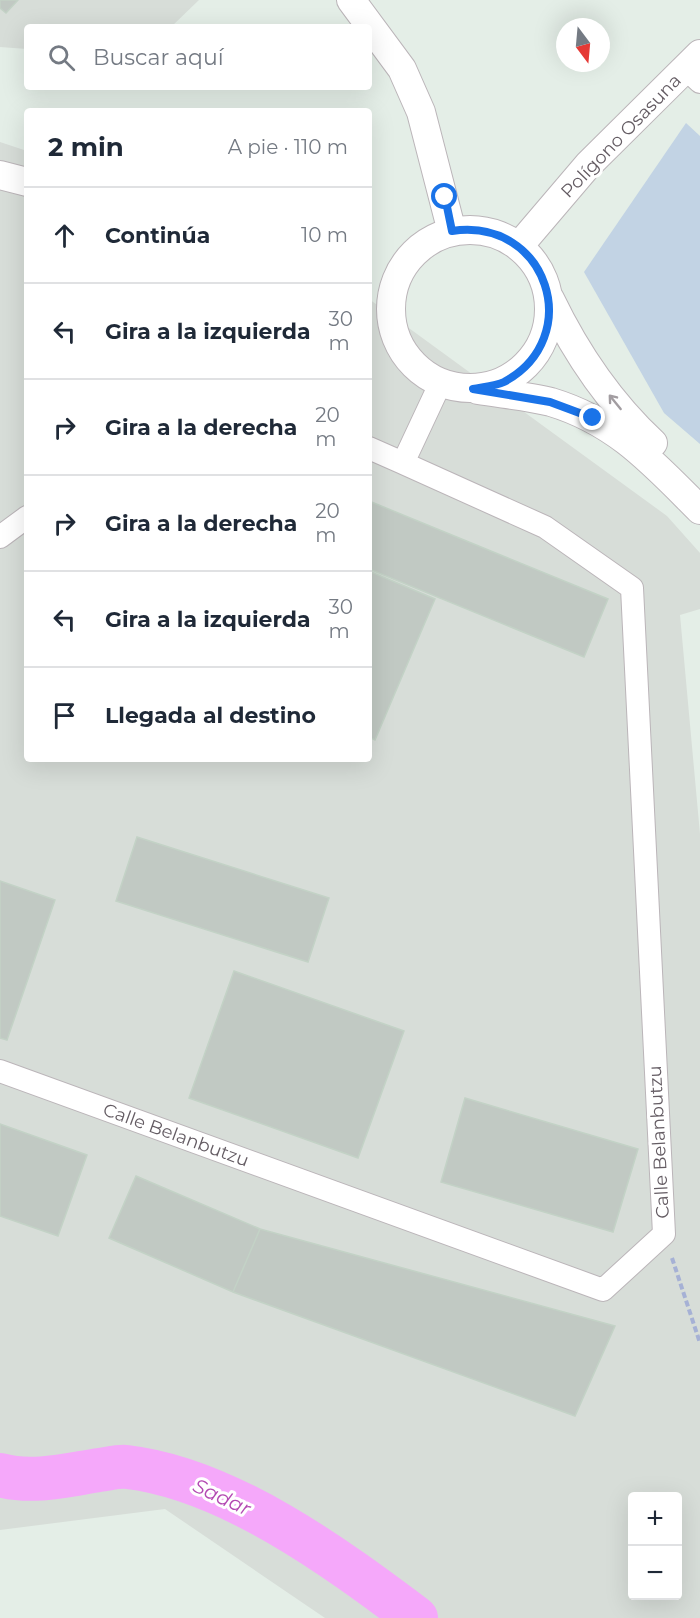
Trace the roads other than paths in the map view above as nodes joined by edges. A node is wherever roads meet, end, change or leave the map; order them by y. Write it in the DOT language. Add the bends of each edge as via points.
graph roads {
  1 [pos="351,0"];
  2 [pos="369,24"];
  3 [pos="372,28"];
  4 [pos="695,69"];
  5 [pos="0,175"];
  6 [pos="24,181"];
  7 [pos="452,231"];
  8 [pos="519,246"];
  9 [pos="547,293"];
  10 [pos="380,294"];
  11 [pos="440,384"];
  12 [pos="473,389"];
  13 [pos="372,449"];
  14 [pos="403,463"];
  15 [pos="700,488"];
  16 [pos="700,510"];
  17 [pos="24,519"];
  18 [pos="0,537"];
  19 [pos="0,1071"];
  1 -- 2 [label="street"];
  3 -- 7 [label="street" via="402,69 421,112"];
  4 -- 8 [label="street, Polígono Osasuna" via="588,165"];
  5 -- 6 [label="street"];
  7 -- 8 [label="street" via="472,228 498,234"];
  7 -- 10 [label="street" via="418,248"];
  8 -- 9 [label="street" via="546,282"];
  9 -- 12 [label="street" via="550,319 532,360 503,382"];
  15 -- 9 [label="street, one-way" via="632,424 594,376"];
  10 -- 11 [label="street" via="390,307 394,337 411,364"];
  11 -- 12 [label="street"];
  11 -- 14 [label="street"];
  12 -- 16 [label="street" via="550,402 593,418 634,444"];
  13 -- 14 [label="street, Calle Belanbutzu"];
  14 -- 19 [label="street, Calle Belanbutzu" via="545,527 632,588 664,1234 603,1290"];
  17 -- 18 [label="street"];
}
